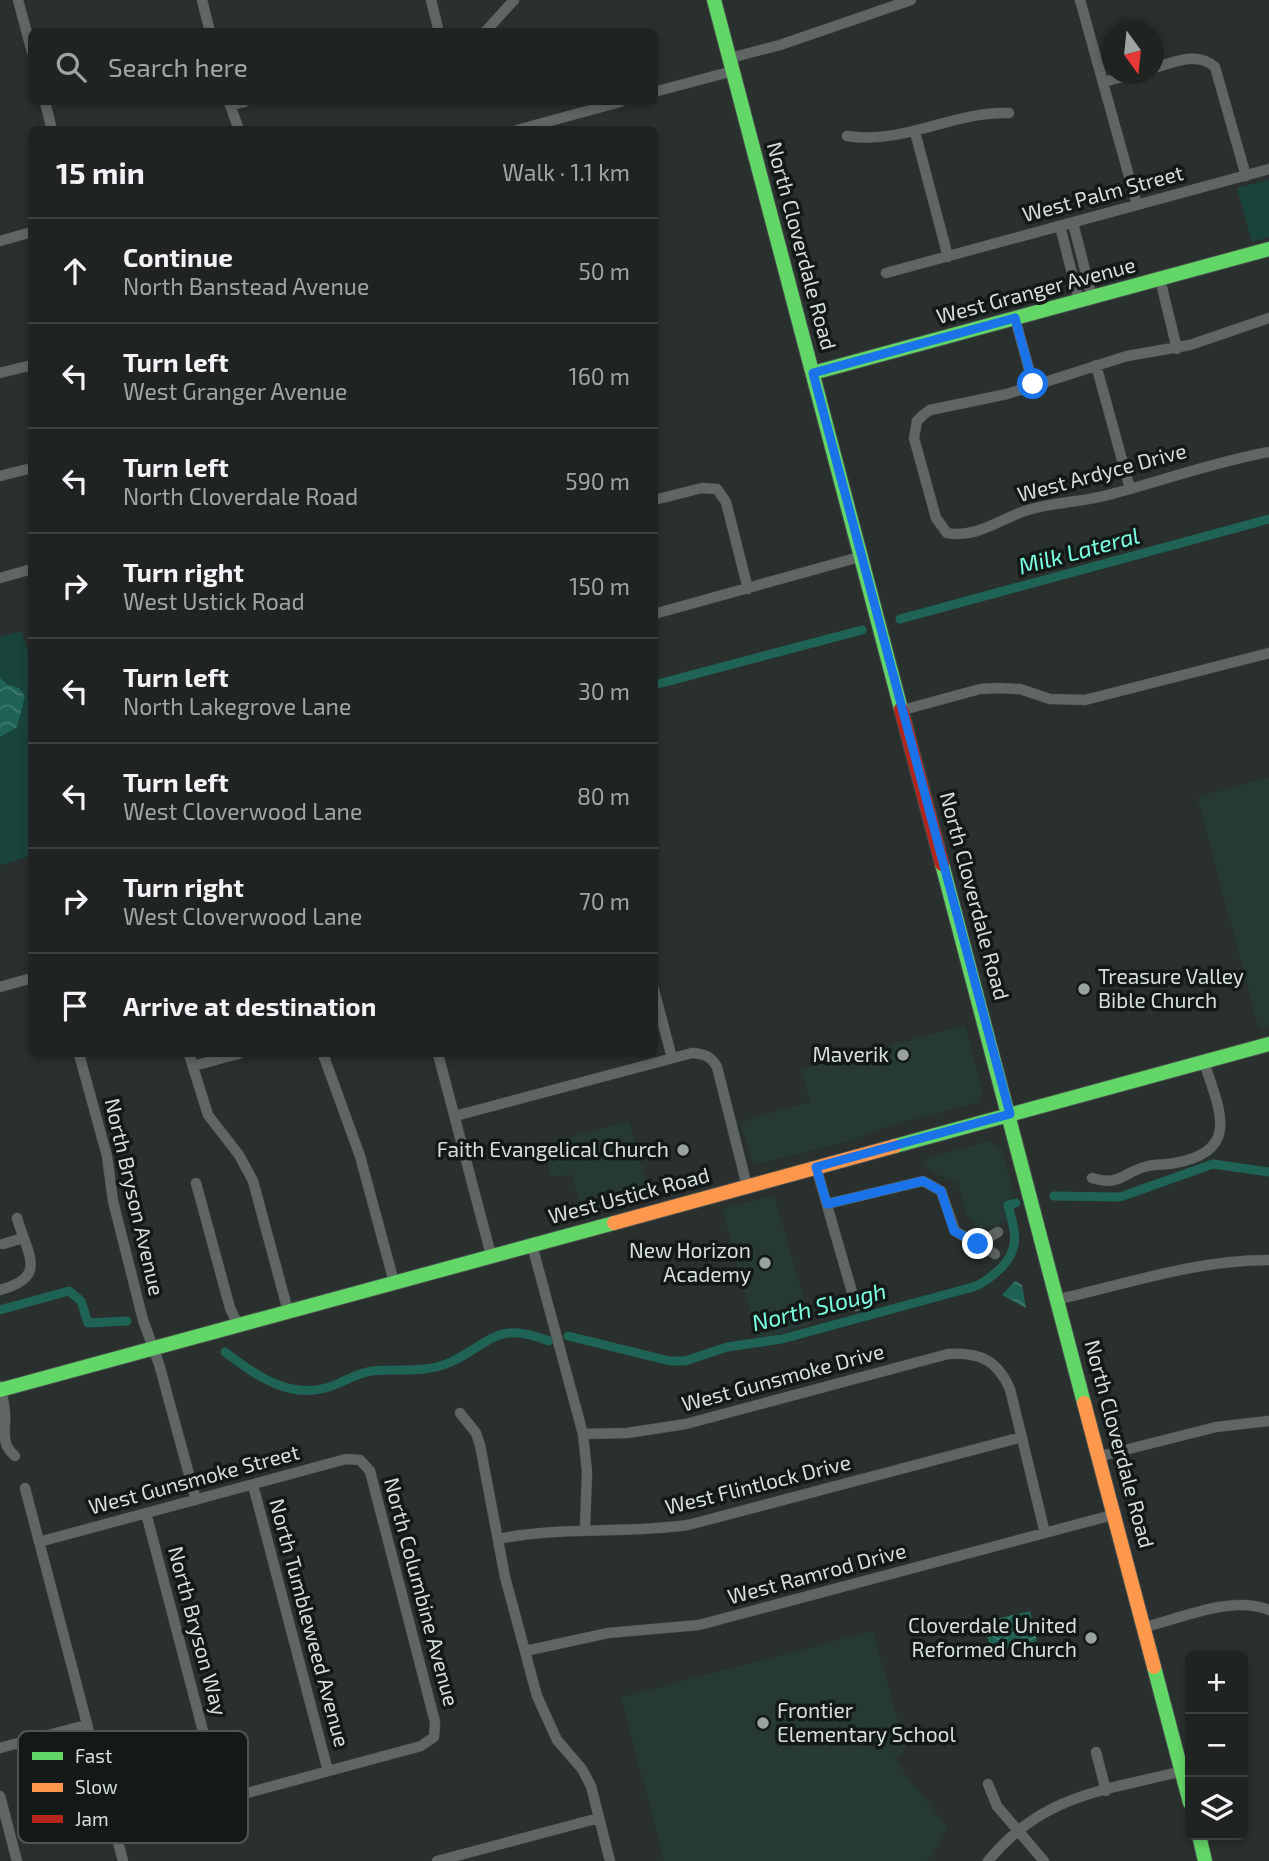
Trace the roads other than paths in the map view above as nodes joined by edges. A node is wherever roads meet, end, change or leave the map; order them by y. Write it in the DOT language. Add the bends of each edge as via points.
graph roads {
  1 [pos="18,0"];
  2 [pos="202,0"];
  3 [pos="431,0"];
  4 [pos="514,0"];
  5 [pos="714,0"];
  6 [pos="911,0"];
  7 [pos="1080,0"];
  8 [pos="209,28"];
  9 [pos="438,28"];
  10 [pos="490,28"];
  11 [pos="28,37"];
  12 [pos="732,64"];
  13 [pos="1164,65"];
  14 [pos="1101,75"];
  15 [pos="1104,84"];
  16 [pos="658,91"];
  17 [pos="46,105"];
  18 [pos="230,105"];
  19 [pos="609,105"];
  20 [pos="1009,113"];
  21 [pos="51,126"];
  22 [pos="238,126"];
  23 [pos="532,126"];
  24 [pos="915,132"];
  25 [pos="847,136"];
  26 [pos="1269,169"];
  27 [pos="1246,176"];
  28 [pos="1137,205"];
  29 [pos="1073,223"];
  30 [pos="1060,226"];
  31 [pos="28,233"];
  32 [pos="0,241"];
  33 [pos="1269,249"];
  34 [pos="948,257"];
  35 [pos="886,273"];
  36 [pos="1160,279"];
  37 [pos="1086,299"];
  38 [pos="1015,318"];
  39 [pos="1269,318"];
  40 [pos="1177,349"];
  41 [pos="1096,365"];
  42 [pos="28,366"];
  43 [pos="0,373"];
  44 [pos="813,373"];
  45 [pos="1033,384"];
  46 [pos="1269,452"];
  47 [pos="28,469"];
  48 [pos="0,476"];
  49 [pos="1130,489"];
  50 [pos="658,499"];
  51 [pos="863,556"];
  52 [pos="28,570"];
  53 [pos="0,578"];
  54 [pos="748,589"];
  55 [pos="658,613"];
  56 [pos="1269,653"];
  57 [pos="903,710"];
  58 [pos="28,979"];
  59 [pos="0,987"];
  60 [pos="658,1005"];
  61 [pos="1269,1044"];
  62 [pos="80,1057"];
  63 [pos="190,1057"];
  64 [pos="227,1057"];
  65 [pos="324,1057"];
  66 [pos="439,1057"];
  67 [pos="672,1058"];
  68 [pos="1204,1062"];
  69 [pos="193,1066"];
  70 [pos="1010,1114"];
  71 [pos="454,1116"];
  72 [pos="816,1167"];
  73 [pos="1092,1178"];
  74 [pos="196,1183"];
  75 [pos="747,1186"];
  76 [pos="827,1204"];
  77 [pos="18,1218"];
  78 [pos="998,1232"];
  79 [pos="23,1238"];
  80 [pos="3,1244"];
  81 [pos="978,1244"];
  82 [pos="532,1245"];
  83 [pos="995,1254"];
  84 [pos="491,1255"];
  85 [pos="1269,1260"];
  86 [pos="394,1282"];
  87 [pos="0,1290"];
  88 [pos="1059,1299"];
  89 [pos="856,1306"];
  90 [pos="288,1311"];
  91 [pos="238,1325"];
  92 [pos="153,1348"];
  93 [pos="0,1388"];
  94 [pos="460,1413"];
  95 [pos="1269,1421"];
  96 [pos="583,1434"];
  97 [pos="1022,1437"];
  98 [pos="15,1456"];
  99 [pos="1101,1456"];
  100 [pos="360,1460"];
  101 [pos="253,1485"];
  102 [pos="25,1488"];
  103 [pos="196,1500"];
  104 [pos="146,1513"];
  105 [pos="1116,1514"];
  106 [pos="585,1529"];
  107 [pos="1045,1533"];
  108 [pos="498,1539"];
  109 [pos="39,1542"];
  110 [pos="1269,1610"];
  111 [pos="1145,1627"];
  112 [pos="525,1651"];
  113 [pos="86,1725"];
  114 [pos="64,1731"];
  115 [pos="88,1731"];
  116 [pos="203,1731"];
  117 [pos="18,1743"];
  118 [pos="0,1748"];
  119 [pos="1096,1752"];
  120 [pos="328,1771"];
  121 [pos="1182,1771"];
  122 [pos="1185,1783"];
  123 [pos="988,1784"];
  124 [pos="1106,1791"];
  125 [pos="248,1793"];
  126 [pos="0,1796"];
  127 [pos="599,1818"];
  128 [pos="1016,1830"];
  129 [pos="1200,1840"];
  130 [pos="12,1843"];
  131 [pos="118,1843"];
  132 [pos="0,1846"];
  133 [pos="17,1861"];
  134 [pos="122,1861"];
  135 [pos="437,1861"];
  136 [pos="610,1861"];
  137 [pos="988,1861"];
  138 [pos="1044,1861"];
  139 [pos="1205,1861"];
  1 -- 11 [label="street"];
  2 -- 8 [label="street"];
  3 -- 9 [label="street"];
  4 -- 10 [label="street"];
  5 -- 12 [label="main road, North Cloverdale Road"];
  6 -- 12 [label="street"];
  7 -- 14 [label="street"];
  12 -- 16 [label="street"];
  12 -- 44 [label="main road, North Cloverdale Road"];
  13 -- 27 [label="street" via="1206,59 1215,67"];
  15 -- 28 [label="street"];
  17 -- 21 [label="street"];
  18 -- 22 [label="street"];
  19 -- 23 [label="street"];
  20 -- 24 [label="street" via="984,113"];
  24 -- 25 [label="street" via="871,140"];
  24 -- 34 [label="street"];
  26 -- 27 [label="street, West Palm Street"];
  27 -- 28 [label="street, West Palm Street"];
  28 -- 29 [label="street, West Palm Street"];
  29 -- 30 [label="street, West Palm Street"];
  29 -- 37 [label="street"];
  30 -- 34 [label="street, West Palm Street"];
  30 -- 37 [label="street"];
  31 -- 32 [label="street"];
  33 -- 36 [label="main road, West Granger Avenue"];
  34 -- 35 [label="street, West Palm Street"];
  36 -- 37 [label="main road, West Granger Avenue"];
  36 -- 40 [label="street"];
  37 -- 38 [label="main road, West Granger Avenue"];
  38 -- 44 [label="main road, West Granger Avenue"];
  38 -- 45 [label="street"];
  39 -- 40 [label="street"];
  40 -- 41 [label="street"];
  41 -- 45 [label="street"];
  41 -- 49 [label="street"];
  42 -- 43 [label="street"];
  44 -- 51 [label="main road, North Cloverdale Road"];
  45 -- 49 [label="street, West Ardyce Drive" via="930,410 917,421 915,438 936,518 947,533 968,534 1032,509"];
  46 -- 49 [label="street, West Ardyce Drive" via="1212,463"];
  47 -- 48 [label="street"];
  50 -- 54 [label="street" via="717,489 726,502"];
  51 -- 54 [label="street"];
  51 -- 57 [label="main road, North Cloverdale Road"];
  52 -- 53 [label="street"];
  54 -- 55 [label="street"];
  56 -- 57 [label="street" via="1085,700 1050,699 1020,689 998,688"];
  57 -- 70 [label="main road, North Cloverdale Road"];
  58 -- 59 [label="street"];
  60 -- 67 [label="street"];
  61 -- 68 [label="main road, West Ustick Road"];
  62 -- 92 [label="street, North Bryson Avenue"];
  63 -- 69 [label="street"];
  64 -- 69 [label="street"];
  65 -- 86 [label="street" via="360,1156"];
  66 -- 71 [label="street"];
  67 -- 71 [label="street"];
  67 -- 75 [label="street" via="703,1054 717,1067"];
  68 -- 70 [label="main road, West Ustick Road"];
  68 -- 73 [label="street" via="1221,1126 1213,1148 1184,1161 1147,1166 1122,1179"];
  69 -- 90 [label="street" via="208,1115 253,1181"];
  70 -- 72 [label="main road, West Ustick Road"];
  70 -- 88 [label="main road, North Cloverdale Road"];
  71 -- 84 [label="street"];
  72 -- 75 [label="main road, West Ustick Road"];
  72 -- 76 [label="street"];
  74 -- 91 [label="street"];
  75 -- 82 [label="main road, West Ustick Road"];
  76 -- 81 [label="street" via="923,1181 941,1191 954,1231"];
  76 -- 89 [label="street"];
  77 -- 79 [label="street"];
  78 -- 81 [label="street"];
  79 -- 80 [label="street"];
  79 -- 87 [label="street" via="29,1276"];
  81 -- 83 [label="street"];
  82 -- 84 [label="main road, West Ustick Road"];
  82 -- 96 [label="street"];
  84 -- 86 [label="main road, West Ustick Road"];
  85 -- 88 [label="street" via="1181,1268"];
  86 -- 90 [label="main road, West Ustick Road"];
  88 -- 99 [label="main road, North Cloverdale Road"];
  90 -- 91 [label="main road, West Ustick Road"];
  91 -- 92 [label="main road, West Ustick Road"];
  92 -- 93 [label="main road, West Ustick Road"];
  92 -- 103 [label="street"];
  93 -- 98 [label="street" via="5,1446"];
  94 -- 108 [label="street" via="480,1445"];
  95 -- 99 [label="street" via="1216,1427"];
  96 -- 97 [label="street, West Gunsmoke Drive" via="686,1424 948,1354 970,1353 990,1359 1003,1372"];
  96 -- 106 [label="street"];
  97 -- 106 [label="street, West Flintlock Drive" via="688,1525"];
  97 -- 107 [label="street"];
  99 -- 105 [label="main road, North Cloverdale Road"];
  100 -- 101 [label="street, West Gunsmoke Street" via="346,1459"];
  100 -- 120 [label="street, North Columbine Avenue" via="370,1471 435,1722 434,1737 421,1746"];
  101 -- 103 [label="street, West Gunsmoke Street"];
  101 -- 120 [label="street, North Tumbleweed Avenue"];
  102 -- 109 [label="street"];
  103 -- 104 [label="street, West Gunsmoke Street"];
  104 -- 109 [label="street, West Gunsmoke Street"];
  104 -- 116 [label="street, North Bryson Way"];
  105 -- 107 [label="street, West Ramrod Drive"];
  105 -- 111 [label="main road, North Cloverdale Road"];
  106 -- 108 [label="street, West Flintlock Drive"];
  107 -- 112 [label="street, West Ramrod Drive" via="699,1625 608,1633"];
  108 -- 112 [label="street"];
  109 -- 113 [label="street"];
  110 -- 111 [label="street" via="1226,1607"];
  111 -- 121 [label="main road, North Cloverdale Road"];
  112 -- 127 [label="street" via="537,1696 557,1740 591,1786"];
  113 -- 114 [label="street"];
  113 -- 115 [label="street"];
  117 -- 118 [label="street"];
  119 -- 124 [label="street"];
  120 -- 125 [label="street"];
  121 -- 122 [label="main road, North Cloverdale Road"];
  121 -- 124 [label="street"];
  123 -- 128 [label="street" via="991,1798"];
  124 -- 128 [label="street" via="1054,1806"];
  126 -- 130 [label="street"];
  127 -- 135 [label="street"];
  127 -- 136 [label="street"];
  128 -- 137 [label="street"];
  128 -- 138 [label="street"];
  129 -- 139 [label="main road"];
  130 -- 132 [label="street"];
  130 -- 133 [label="street"];
  131 -- 134 [label="street"];
}
